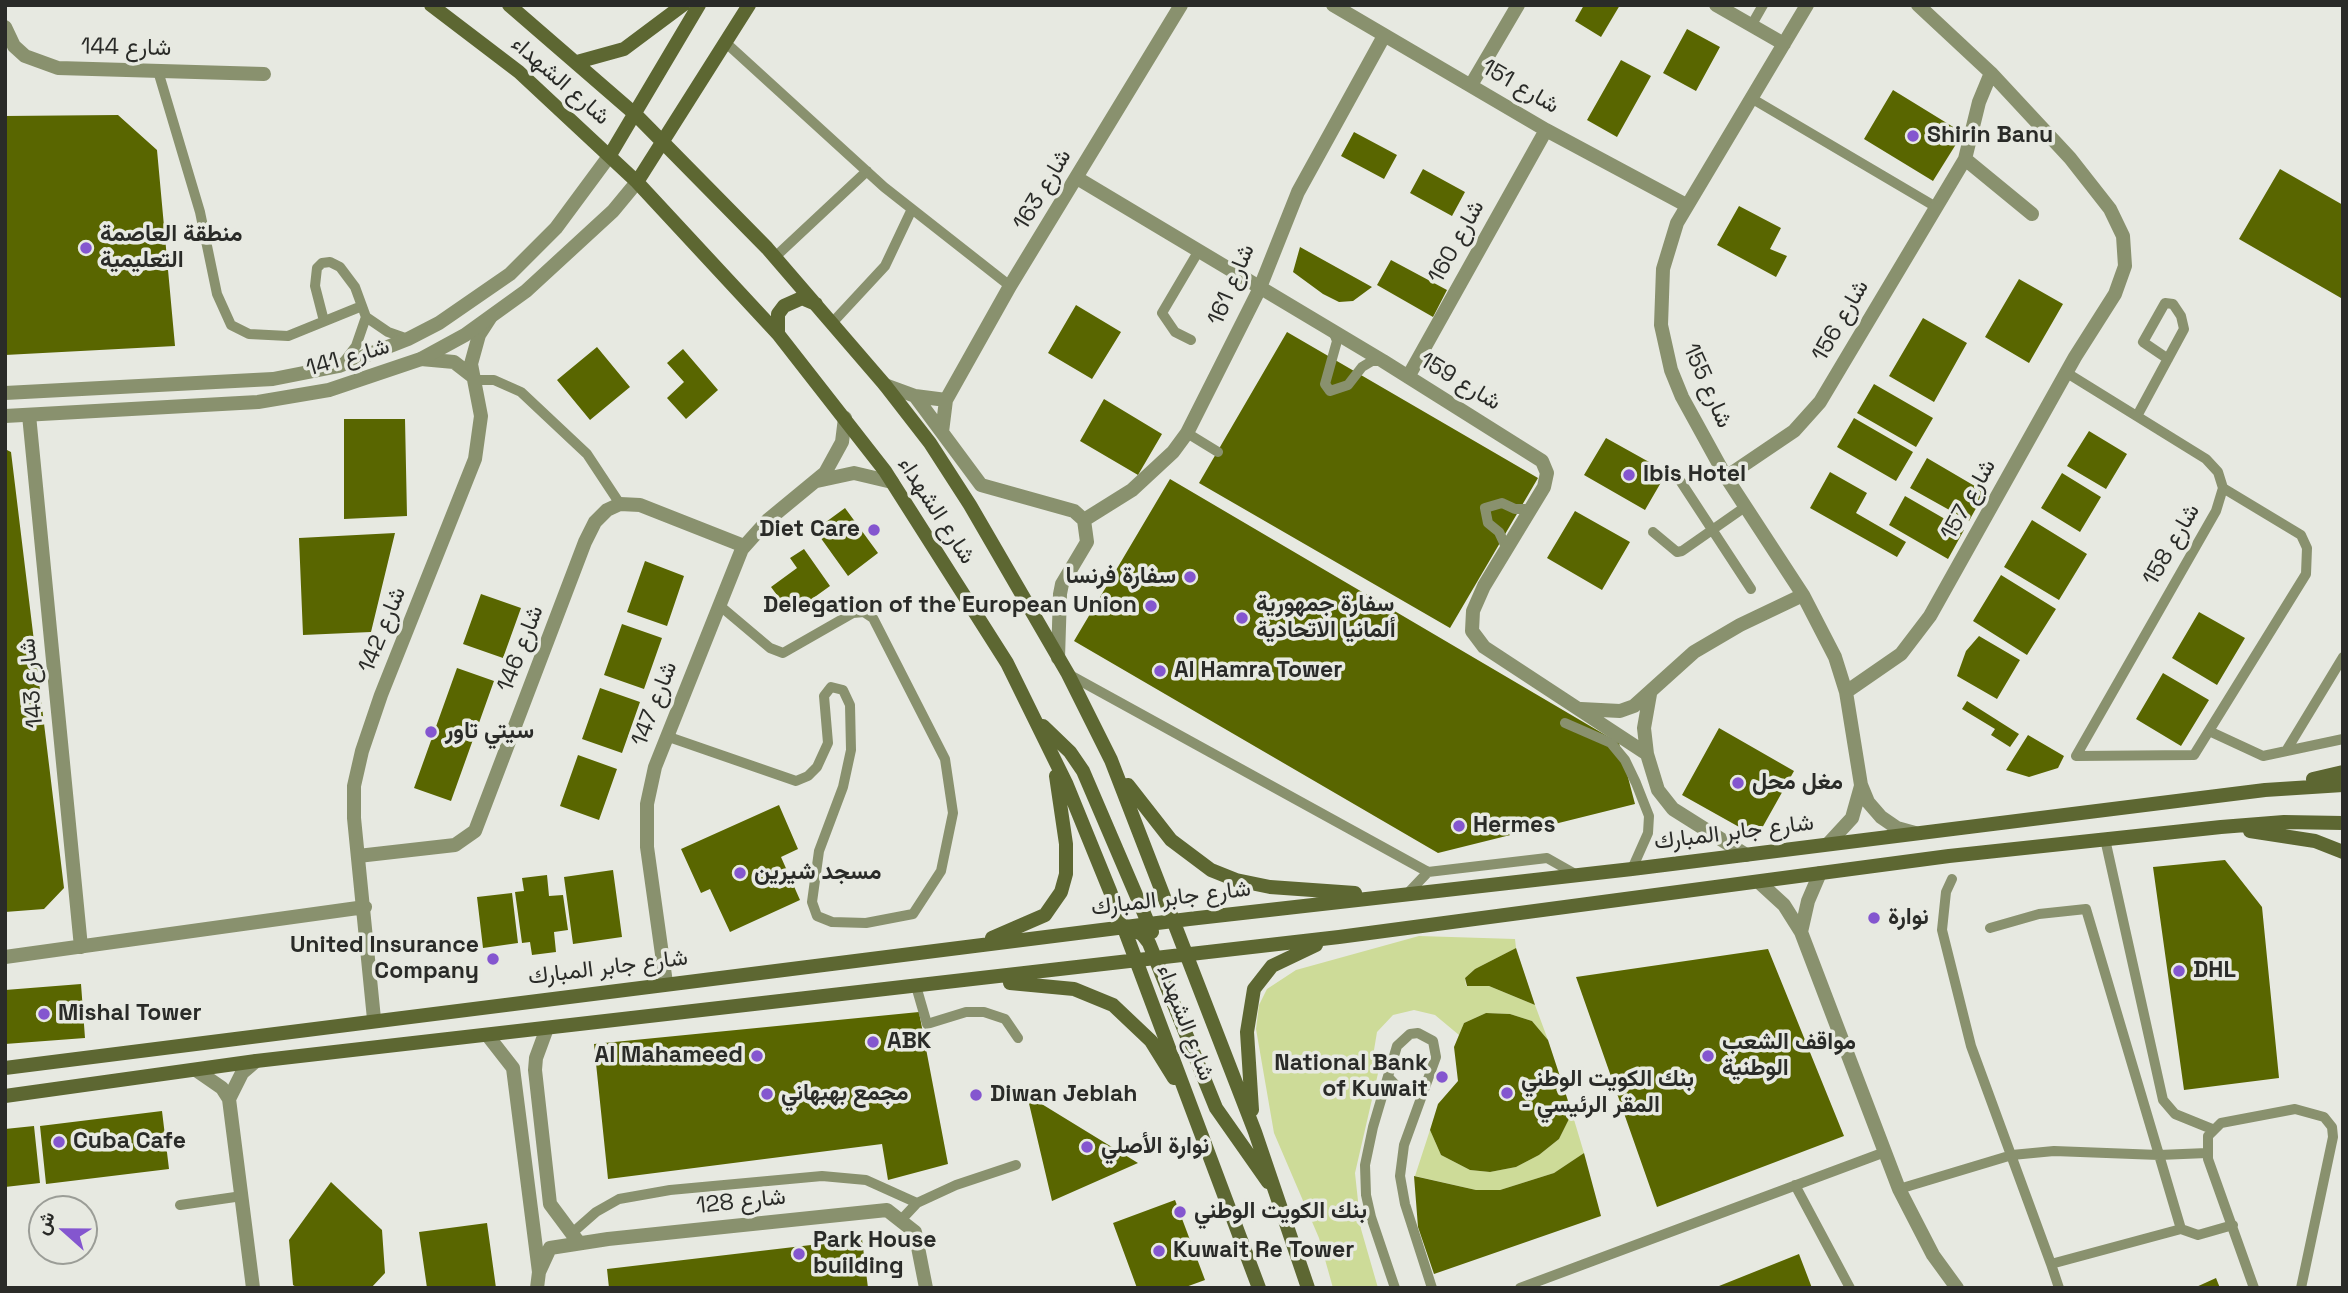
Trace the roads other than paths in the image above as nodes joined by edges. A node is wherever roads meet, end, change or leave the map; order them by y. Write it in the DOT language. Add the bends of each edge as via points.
graph roads {
  1 [pos="431,5"];
  2 [pos="509,5"];
  3 [pos="683,5"];
  4 [pos="699,5"];
  5 [pos="749,5"];
  6 [pos="1181,5"];
  7 [pos="1334,5"];
  8 [pos="1518,5"];
  9 [pos="1716,5"];
  10 [pos="1763,5"];
  11 [pos="1807,5"];
  12 [pos="1918,5"];
  13 [pos="1751,26"];
  14 [pos="6,32"];
  15 [pos="1384,36"];
  16 [pos="725,42"];
  17 [pos="1784,44"];
  18 [pos="577,62"];
  19 [pos="158,71"];
  20 [pos="1991,73"];
  21 [pos="264,74"];
  22 [pos="1471,85"];
  23 [pos="1751,98"];
  24 [pos="636,115"];
  25 [pos="1546,130"];
  26 [pos="663,142"];
  27 [pos="610,155"];
  28 [pos="1965,159"];
  29 [pos="867,171"];
  30 [pos="1077,178"];
  31 [pos="637,182"];
  32 [pos="1686,205"];
  33 [pos="1936,207"];
  34 [pos="912,209"];
  35 [pos="2032,214"];
  36 [pos="1198,252"];
  37 [pos="775,257"];
  38 [pos="1010,286"];
  39 [pos="1259,290"];
  40 [pos="820,307"];
  41 [pos="364,311"];
  42 [pos="490,318"];
  43 [pos="324,321"];
  44 [pos="833,322"];
  45 [pos="1333,331"];
  46 [pos="778,334"];
  47 [pos="408,339"];
  48 [pos="1191,340"];
  49 [pos="421,359"];
  50 [pos="2168,359"];
  51 [pos="1383,361"];
  52 [pos="339,366"];
  53 [pos="2067,373"];
  54 [pos="1408,377"];
  55 [pos="472,378"];
  56 [pos="885,385"];
  57 [pos="5,393"];
  58 [pos="915,396"];
  59 [pos="946,400"];
  60 [pos="29,415"];
  61 [pos="5,416"];
  62 [pos="2137,416"];
  63 [pos="845,418"];
  64 [pos="942,432"];
  65 [pos="1187,433"];
  66 [pos="1218,452"];
  67 [pos="1726,477"];
  68 [pos="816,481"];
  69 [pos="891,482"];
  70 [pos="1681,482"];
  71 [pos="2223,488"];
  72 [pos="620,504"];
  73 [pos="1745,507"];
  74 [pos="1530,509"];
  75 [pos="1084,520"];
  76 [pos="1713,530"];
  77 [pos="1653,532"];
  78 [pos="744,546"];
  79 [pos="1507,549"];
  80 [pos="1751,589"];
  81 [pos="1803,595"];
  82 [pos="719,605"];
  83 [pos="2343,657"];
  84 [pos="1058,658"];
  85 [pos="1068,674"];
  86 [pos="1846,692"];
  87 [pos="1650,694"];
  88 [pos="1576,709"];
  89 [pos="1037,721"];
  90 [pos="1565,723"];
  91 [pos="2209,731"];
  92 [pos="666,736"];
  93 [pos="2343,739"];
  94 [pos="1046,741"];
  95 [pos="2286,751"];
  96 [pos="1647,754"];
  97 [pos="1111,760"];
  98 [pos="2343,772"];
  99 [pos="1861,785"];
  100 [pos="2343,785"];
  101 [pos="2265,790"];
  102 [pos="2343,823"];
  103 [pos="2221,827"];
  104 [pos="1915,833"];
  105 [pos="2105,839"];
  106 [pos="1828,844"];
  107 [pos="2343,852"];
  108 [pos="1746,855"];
  109 [pos="359,856"];
  110 [pos="1632,869"];
  111 [pos="1428,872"];
  112 [pos="1820,873"];
  113 [pos="1577,875"];
  114 [pos="1952,879"];
  115 [pos="1760,883"];
  116 [pos="1406,894"];
  117 [pos="365,907"];
  118 [pos="1175,921"];
  119 [pos="1148,925"];
  120 [pos="1124,928"];
  121 [pos="1990,928"];
  122 [pos="1801,932"];
  123 [pos="1339,937"];
  124 [pos="81,947"];
  125 [pos="957,949"];
  126 [pos="1188,955"];
  127 [pos="5,957"];
  128 [pos="1156,958"];
  129 [pos="1137,960"];
  130 [pos="949,982"];
  131 [pos="666,983"];
  132 [pos="916,986"];
  133 [pos="374,1019"];
  134 [pos="547,1028"];
  135 [pos="488,1036"];
  136 [pos="1018,1038"];
  137 [pos="256,1061"];
  138 [pos="5,1068"];
  139 [pos="197,1070"];
  140 [pos="1388,1077"];
  141 [pos="1423,1092"];
  142 [pos="5,1096"];
  143 [pos="229,1099"];
  144 [pos="1199,1124"];
  145 [pos="2212,1129"];
  146 [pos="1255,1132"];
  147 [pos="1885,1152"];
  148 [pos="2207,1153"];
  149 [pos="2159,1155"];
  150 [pos="2012,1156"];
  151 [pos="1016,1165"];
  152 [pos="1795,1185"];
  153 [pos="1899,1189"];
  154 [pos="1276,1193"];
  155 [pos="242,1196"];
  156 [pos="917,1203"];
  157 [pos="180,1206"];
  158 [pos="901,1220"];
  159 [pos="2233,1226"];
  160 [pos="2181,1228"];
  161 [pos="575,1239"];
  162 [pos="2051,1264"];
  163 [pos="539,1272"];
  164 [pos="1393,1286"];
  165 [pos="253,1288"];
  166 [pos="537,1288"];
  167 [pos="926,1288"];
  168 [pos="1259,1288"];
  169 [pos="1308,1288"];
  170 [pos="1432,1288"];
  171 [pos="1520,1288"];
  172 [pos="1850,1288"];
  173 [pos="1957,1288"];
  174 [pos="2059,1288"];
  175 [pos="2254,1288"];
  176 [pos="2301,1288"];
  1 -- 27 [label="main road, شارع الشهداء" via="519,72"];
  2 -- 18 [label="main road, شارع الشهداء"];
  3 -- 18 [label="main road" via="624,49"];
  4 -- 24 [label="main road"];
  5 -- 16 [label="main road"];
  6 -- 30 [label="street, شارع 163"];
  7 -- 15 [label="street, شارع 151"];
  8 -- 22 [label="street"];
  9 -- 13 [label="street"];
  10 -- 13 [label="lane"];
  11 -- 17 [label="street, شارع 155"];
  12 -- 20 [label="street, شارع 157"];
  13 -- 17 [label="street"];
  14 -- 19 [label="street, شارع 144" via="25,56 50,67"];
  15 -- 22 [label="street, شارع 151"];
  15 -- 39 [label="street, شارع 161" via="1294,200"];
  16 -- 26 [label="main road"];
  16 -- 29 [label="lane"];
  17 -- 23 [label="street, شارع 155"];
  18 -- 24 [label="main road, شارع الشهداء"];
  19 -- 21 [label="street, شارع 144"];
  19 -- 43 [label="lane" via="200,212 224,315 231,325 265,336 288,336"];
  20 -- 28 [label="street, شارع 156"];
  20 -- 53 [label="street, شارع 157" via="2070,159 2119,223 2125,266 2108,307"];
  22 -- 25 [label="street, شارع 151"];
  23 -- 32 [label="street, شارع 155"];
  23 -- 33 [label="lane"];
  24 -- 26 [label="main road, شارع الشهداء"];
  24 -- 27 [label="main road"];
  25 -- 32 [label="street, شارع 151"];
  25 -- 54 [label="street, شارع 160"];
  26 -- 31 [label="main road"];
  26 -- 37 [label="main road, شارع الشهداء"];
  27 -- 31 [label="main road, شارع الشهداء"];
  27 -- 47 [label="street, شارع 141" via="556,228 510,274"];
  28 -- 33 [label="street, شارع 156"];
  28 -- 35 [label="street"];
  29 -- 34 [label="lane"];
  29 -- 37 [label="lane"];
  30 -- 36 [label="street, شارع 159"];
  30 -- 38 [label="street, شارع 163"];
  31 -- 42 [label="street, شارع 141" via="563,259"];
  31 -- 46 [label="main road, شارع الشهداء"];
  32 -- 67 [label="street, شارع 155" via="1663,269 1661,325 1682,397"];
  33 -- 67 [label="street, شارع 156" via="1820,402 1782,441"];
  34 -- 38 [label="lane"];
  34 -- 44 [label="lane" via="885,265"];
  36 -- 39 [label="street, شارع 159"];
  36 -- 48 [label="lane" via="1161,313 1175,332"];
  37 -- 40 [label="main road, شارع الشهداء"];
  38 -- 59 [label="street, شارع 163"];
  39 -- 45 [label="street, شارع 159"];
  39 -- 65 [label="street, شارع 161"];
  40 -- 44 [label="main road, شارع الشهداء"];
  40 -- 46 [label="main road" via="812,301 792,300 778,314"];
  41 -- 43 [label="lane"];
  41 -- 43 [label="lane" via="355,287 340,267 322,263 315,286"];
  41 -- 47 [label="lane" via="388,332"];
  41 -- 52 [label="lane" via="353,353"];
  42 -- 49 [label="street, شارع 141"];
  42 -- 55 [label="street, شارع 142" via="474,348"];
  44 -- 56 [label="main road, شارع الشهداء"];
  45 -- 51 [label="street, شارع 159"];
  45 -- 51 [label="lane" via="1337,341 1325,384 1330,391 1349,385 1372,361"];
  46 -- 63 [label="main road, شارع الشهداء"];
  47 -- 52 [label="street, شارع 141"];
  49 -- 55 [label="street" via="454,362"];
  49 -- 60 [label="street, شارع 141" via="329,390 258,402"];
  50 -- 50 [label="lane" via="2184,329 2173,304 2165,303 2143,342"];
  50 -- 62 [label="lane"];
  51 -- 54 [label="street, شارع 159"];
  52 -- 57 [label="street, شارع 141" via="273,379"];
  53 -- 62 [label="lane, شارع 158"];
  53 -- 86 [label="street, شارع 157" via="1924,625 1900,654"];
  54 -- 74 [label="street, شارع 159" via="1542,461 1546,482"];
  55 -- 72 [label="lane" via="502,381 522,392 587,454"];
  55 -- 109 [label="street, شارع 142" via="481,416 475,459 381,695 358,768 354,818"];
  56 -- 58 [label="street"];
  56 -- 84 [label="main road, شارع الشهداء" via="971,505"];
  58 -- 59 [label="street"];
  58 -- 64 [label="street"];
  59 -- 64 [label="street, شارع 163"];
  60 -- 61 [label="street, شارع 141"];
  60 -- 124 [label="street, شارع 143"];
  62 -- 71 [label="lane, شارع 158" via="2206,459 2218,472"];
  63 -- 68 [label="street, شارع 147" via="837,453"];
  63 -- 69 [label="main road, شارع الشهداء"];
  64 -- 75 [label="street" via="981,485 1074,511"];
  65 -- 66 [label="lane"];
  65 -- 75 [label="street, شارع 161" via="1132,490"];
  67 -- 73 [label="street, شارع 155"];
  68 -- 69 [label="street, شارع 147" via="854,473"];
  68 -- 78 [label="street, شارع 147"];
  69 -- 89 [label="main road, شارع الشهداء" via="1006,663"];
  70 -- 76 [label="lane"];
  71 -- 91 [label="lane" via="2301,536 2309,561 2306,574"];
  71 -- 91 [label="lane, شارع 158" via="2216,511 2076,757 2194,755"];
  72 -- 78 [label="street" via="652,508"];
  72 -- 109 [label="street, شارع 146" via="607,510 591,528 475,831 455,845"];
  73 -- 76 [label="lane"];
  73 -- 81 [label="street, شارع 155"];
  74 -- 79 [label="street, شارع 159"];
  74 -- 79 [label="lane" via="1502,503 1485,508 1488,523 1499,532"];
  75 -- 84 [label="street" via="1087,542 1060,594"];
  76 -- 77 [label="lane" via="1676,552"];
  76 -- 80 [label="lane"];
  78 -- 82 [label="street, شارع 147"];
  79 -- 88 [label="street, شارع 159" via="1475,605 1474,636"];
  81 -- 86 [label="street, شارع 155" via="1835,657"];
  81 -- 87 [label="street" via="1694,652"];
  82 -- 92 [label="street, شارع 147"];
  82 -- 92 [label="lane" via="769,648 783,653 853,614 864,612 873,618 945,759 953,813 942,872 913,914 866,923 832,922 817,916 812,902 819,851 843,787 851,750 850,705 843,690 831,687 824,696 828,743 817,767 796,781"];
  83 -- 95 [label="lane"];
  84 -- 85 [label="main road, شارع الشهداء"];
  85 -- 97 [label="main road, شارع الشهداء"];
  85 -- 111 [label="lane"];
  86 -- 99 [label="street, شارع 155"];
  87 -- 88 [label="street" via="1620,711"];
  87 -- 96 [label="street" via="1644,728"];
  88 -- 96 [label="street, شارع 159"];
  89 -- 94 [label="main road, شارع الشهداء"];
  89 -- 119 [label="main road" via="1083,771"];
  90 -- 110 [label="lane" via="1611,743 1636,783 1649,816 1648,833"];
  91 -- 95 [label="lane" via="2263,756"];
  92 -- 131 [label="street, شارع 147" via="650,786 646,821"];
  93 -- 95 [label="lane"];
  94 -- 120 [label="main road, شارع الشهداء"];
  94 -- 125 [label="main road" via="1065,825 1067,859 1061,892 1052,908 1034,922"];
  96 -- 108 [label="street" via="1665,801"];
  97 -- 116 [label="main road" via="1171,840 1222,874 1290,890"];
  97 -- 118 [label="main road, شارع الشهداء"];
  98 -- 101 [label="main road"];
  99 -- 104 [label="street, شارع 155" via="1868,803 1881,817 1896,828"];
  99 -- 106 [label="street, شارع 155" via="1852,818"];
  100 -- 101 [label="main road, شارع جابر المبارك"];
  101 -- 104 [label="main road, شارع جابر المبارك"];
  102 -- 103 [label="main road"];
  103 -- 105 [label="main road"];
  103 -- 107 [label="main road" via="2303,839"];
  104 -- 106 [label="main road, شارع جابر المبارك"];
  105 -- 112 [label="main road"];
  105 -- 145 [label="lane" via="2163,1100 2175,1114"];
  106 -- 108 [label="main road, شارع جابر المبارك"];
  108 -- 110 [label="main road, شارع جابر المبارك"];
  109 -- 117 [label="street, شارع 142"];
  110 -- 113 [label="main road, شارع جابر المبارك"];
  111 -- 113 [label="lane" via="1548,858"];
  111 -- 116 [label="lane"];
  112 -- 115 [label="main road"];
  112 -- 122 [label="street"];
  113 -- 116 [label="main road, شارع جابر المبارك"];
  114 -- 150 [label="lane" via="1942,930 1972,1046"];
  115 -- 122 [label="street" via="1784,905"];
  115 -- 123 [label="main road"];
  116 -- 118 [label="main road, شارع جابر المبارك"];
  117 -- 124 [label="street"];
  117 -- 133 [label="street, شارع 142"];
  118 -- 119 [label="main road, شارع جابر المبارك"];
  118 -- 126 [label="main road, شارع الشهداء"];
  119 -- 120 [label="main road, شارع جابر المبارك"];
  119 -- 126 [label="main road" via="1163,948"];
  120 -- 125 [label="main road, شارع جابر المبارك"];
  120 -- 128 [label="main road" via="1145,937"];
  120 -- 129 [label="main road, شارع الشهداء"];
  121 -- 149 [label="lane" via="2039,914 2086,909"];
  122 -- 147 [label="street"];
  123 -- 126 [label="main road"];
  123 -- 146 [label="main road" via="1278,962 1265,971 1254,989 1247,1032"];
  124 -- 127 [label="street"];
  125 -- 131 [label="main road, شارع جابر المبارك"];
  126 -- 128 [label="main road"];
  126 -- 146 [label="main road, شارع الشهداء"];
  128 -- 129 [label="main road"];
  128 -- 154 [label="main road" via="1216,1108"];
  129 -- 130 [label="main road"];
  129 -- 144 [label="main road, شارع الشهداء"];
  130 -- 132 [label="main road"];
  130 -- 144 [label="main road" via="1054,985 1086,992 1113,1005 1151,1041"];
  131 -- 133 [label="main road, شارع جابر المبارك"];
  132 -- 134 [label="main road"];
  132 -- 136 [label="lane" via="927,1024 966,1012 984,1012 1005,1019"];
  133 -- 138 [label="main road, شارع جابر المبارك"];
  134 -- 135 [label="main road"];
  134 -- 161 [label="street" via="535,1070 550,1204"];
  135 -- 137 [label="main road"];
  135 -- 163 [label="street" via="513,1068"];
  137 -- 139 [label="main road"];
  137 -- 143 [label="street" via="242,1073"];
  139 -- 142 [label="main road"];
  139 -- 143 [label="street"];
  140 -- 141 [label="lane" via="1402,1092"];
  140 -- 141 [label="lane" via="1402,1039 1410,1034 1427,1035 1437,1049"];
  140 -- 164 [label="lane" via="1364,1178"];
  141 -- 170 [label="lane" via="1404,1144 1400,1176"];
  143 -- 155 [label="street"];
  144 -- 168 [label="main road, شارع الشهداء"];
  145 -- 148 [label="lane"];
  145 -- 176 [label="lane" via="2221,1123 2295,1109 2311,1111 2330,1123 2331,1150"];
  146 -- 154 [label="main road, شارع الشهداء"];
  147 -- 152 [label="lane"];
  147 -- 153 [label="street"];
  148 -- 149 [label="lane"];
  148 -- 159 [label="lane"];
  149 -- 150 [label="lane" via="2054,1151"];
  149 -- 160 [label="lane"];
  150 -- 153 [label="lane"];
  150 -- 162 [label="lane"];
  151 -- 156 [label="lane"];
  152 -- 171 [label="lane"];
  152 -- 172 [label="lane"];
  153 -- 173 [label="street" via="1933,1255"];
  154 -- 169 [label="main road, شارع الشهداء"];
  155 -- 157 [label="lane"];
  155 -- 165 [label="street"];
  156 -- 158 [label="lane"];
  156 -- 161 [label="lane" via="866,1180 822,1176 670,1190 619,1199 596,1212"];
  158 -- 161 [label="street, شارع 128" via="887,1210"];
  158 -- 167 [label="street" via="915,1232"];
  159 -- 160 [label="lane" via="2198,1235"];
  159 -- 175 [label="lane"];
  160 -- 162 [label="lane"];
  161 -- 163 [label="street, شارع 128" via="550,1248"];
  162 -- 174 [label="lane"];
  163 -- 166 [label="street"];
}
